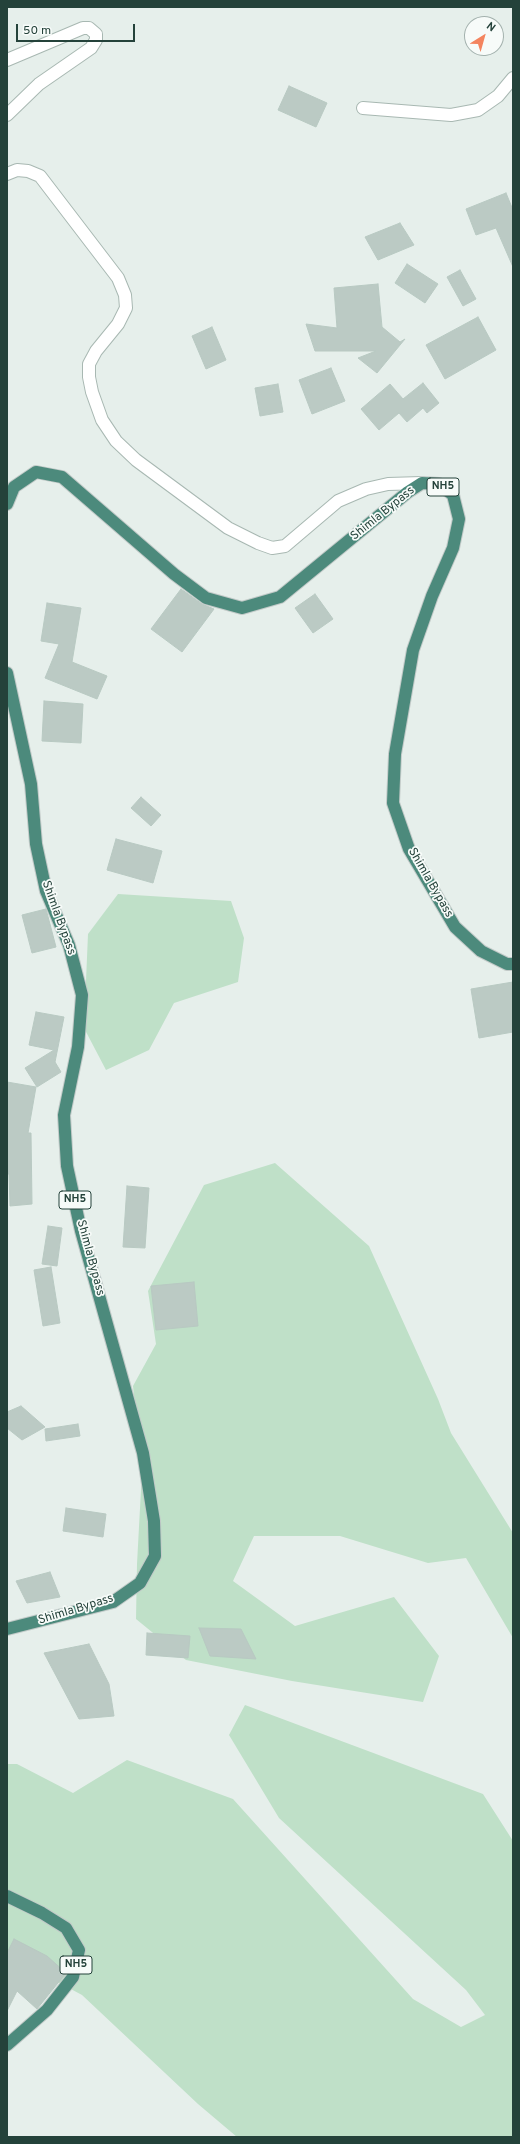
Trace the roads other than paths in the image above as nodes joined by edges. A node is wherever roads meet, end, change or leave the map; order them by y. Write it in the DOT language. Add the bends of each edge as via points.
graph roads {
  1 [pos="7,60"];
  2 [pos="513,78"];
  3 [pos="363,108"];
  4 [pos="7,115"];
  5 [pos="7,174"];
  6 [pos="422,483"];
  7 [pos="7,504"];
  8 [pos="7,673"];
  9 [pos="513,964"];
  10 [pos="7,1629"];
  11 [pos="7,1896"];
  12 [pos="7,2045"];
  1 -- 4 [label="street" via="83,28 90,28 96,34 96,40 91,48 39,84"];
  2 -- 3 [label="street" via="498,96 478,110 451,115"];
  5 -- 6 [label="street" via="17,170 40,176 118,278 125,295 126,308 118,324 89,364 92,392 102,420 116,441 160,478 228,528 258,544 272,548 285,546 332,505 345,498 366,489 388,484"];
  6 -- 7 [label="highway, Shimla Bypass / NH5" via="280,597 242,608 206,598 174,574 62,477 36,472 14,487"];
  6 -- 9 [label="highway, Shimla Bypass / NH5" via="439,484 453,495 459,519 453,548 412,650 395,754 392,803 409,849 455,927 481,951 507,964"];
  8 -- 10 [label="highway, Shimla Bypass / NH5" via="31,784 36,844 46,891 69,945 82,995 78,1047 64,1115 67,1166 81,1231 143,1453 154,1521 155,1556 140,1583 112,1602"];
  11 -- 12 [label="highway, NH5" via="66,1928 79,1950 73,1977 47,2010"];
}
